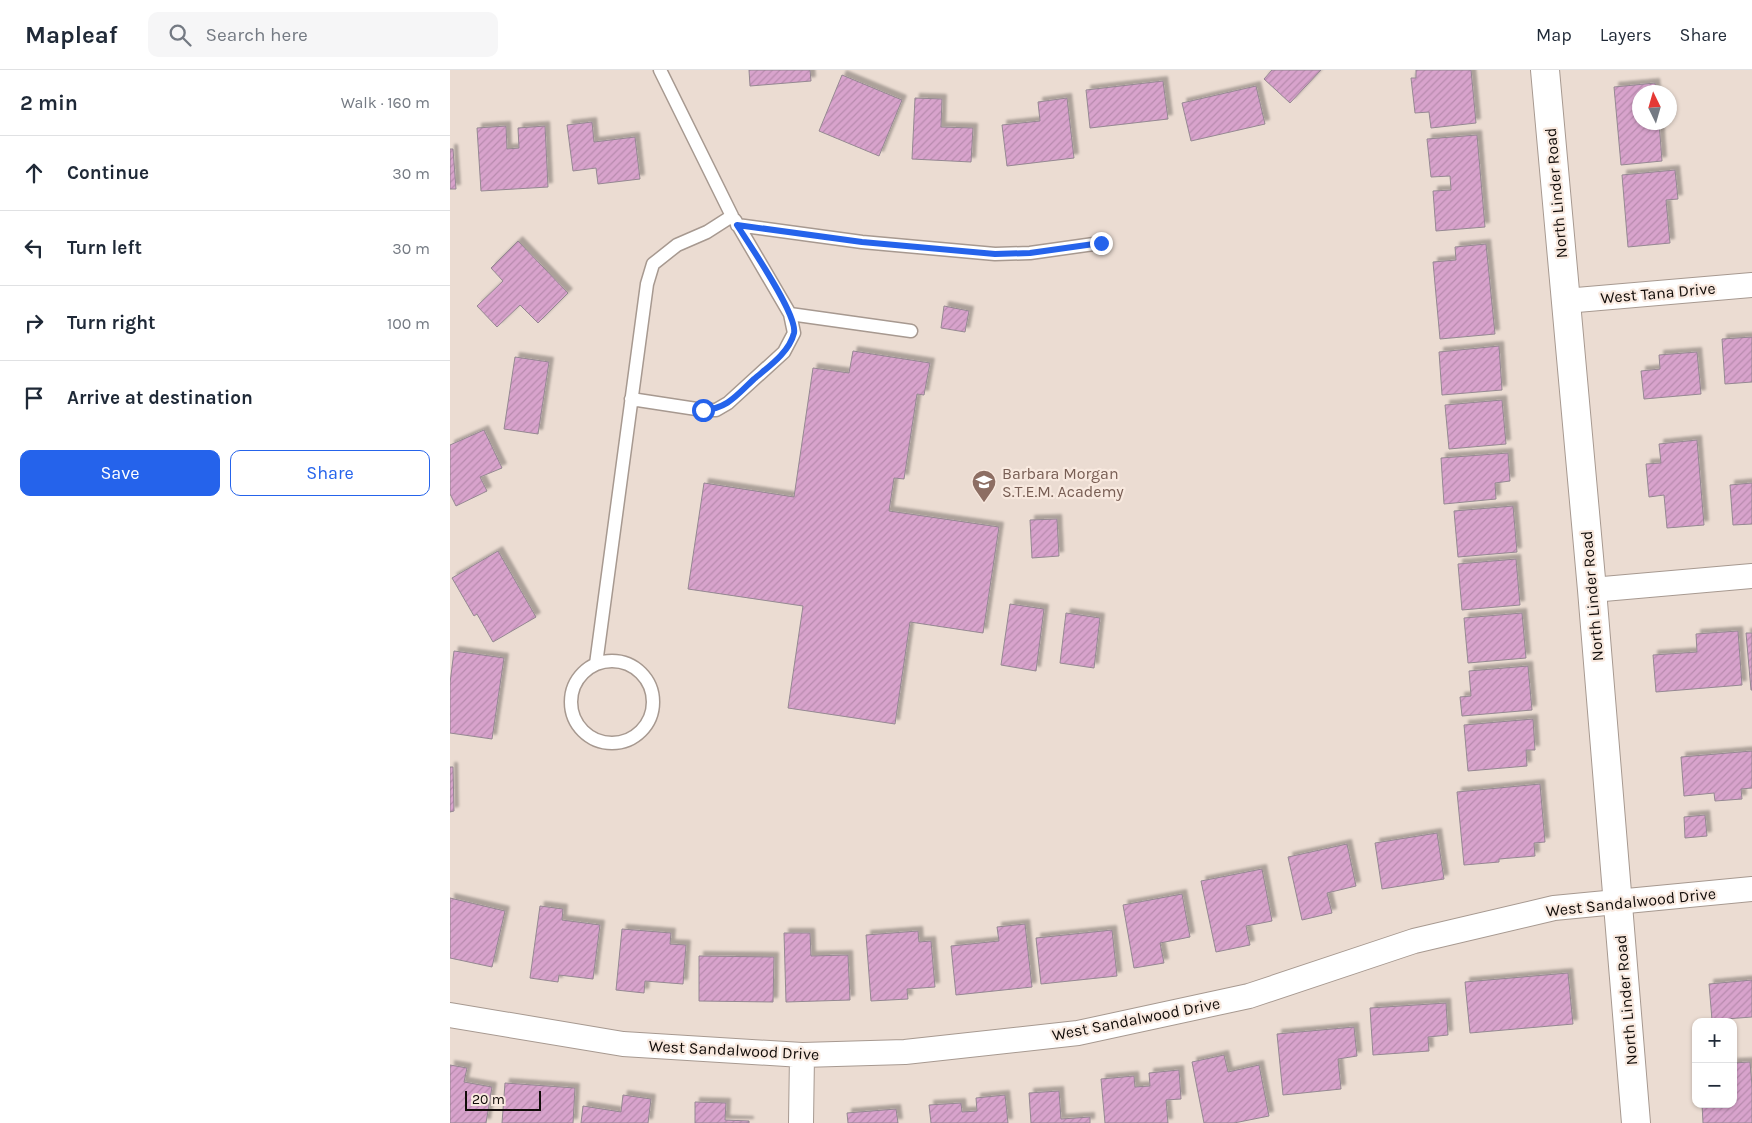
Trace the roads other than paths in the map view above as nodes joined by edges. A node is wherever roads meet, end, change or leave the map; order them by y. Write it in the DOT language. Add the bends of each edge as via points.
graph roads {
  1 [pos="660,70"];
  2 [pos="1545,70"];
  3 [pos="735,221"];
  4 [pos="1101,243"];
  5 [pos="1752,285"];
  6 [pos="1565,301"];
  7 [pos="790,314"];
  8 [pos="911,331"];
  9 [pos="631,399"];
  10 [pos="1752,576"];
  11 [pos="1592,590"];
  12 [pos="596,664"];
  13 [pos="1752,889"];
  14 [pos="1617,901"];
  15 [pos="450,1015"];
  16 [pos="802,1055"];
  17 [pos="801,1123"];
  18 [pos="1636,1123"];
  1 -- 3 [label="lane"];
  2 -- 6 [label="main road, North Linder Road"];
  3 -- 4 [label="lane" via="862,242 995,254 1030,253"];
  3 -- 7 [label="lane"];
  3 -- 9 [label="lane" via="676,245 654,264 647,284"];
  5 -- 6 [label="street, West Tana Drive"];
  6 -- 11 [label="main road, North Linder Road"];
  7 -- 8 [label="lane"];
  7 -- 9 [label="lane" via="794,333 784,352 716,410"];
  9 -- 12 [label="lane"];
  10 -- 11 [label="street"];
  11 -- 14 [label="main road, North Linder Road"];
  12 -- 12 [label="lane" via="584,671 575,683 571,696 574,717 586,734 599,741 627,740 638,734 650,718 651,686 644,675 628,664 609,661"];
  13 -- 14 [label="street, West Sandalwood Drive"];
  14 -- 16 [label="street, West Sandalwood Drive" via="1554,908 1414,941 1249,996 1078,1033 905,1052"];
  14 -- 18 [label="main road, North Linder Road"];
  15 -- 16 [label="street, West Sandalwood Drive" via="623,1044"];
  16 -- 17 [label="street"];
}
